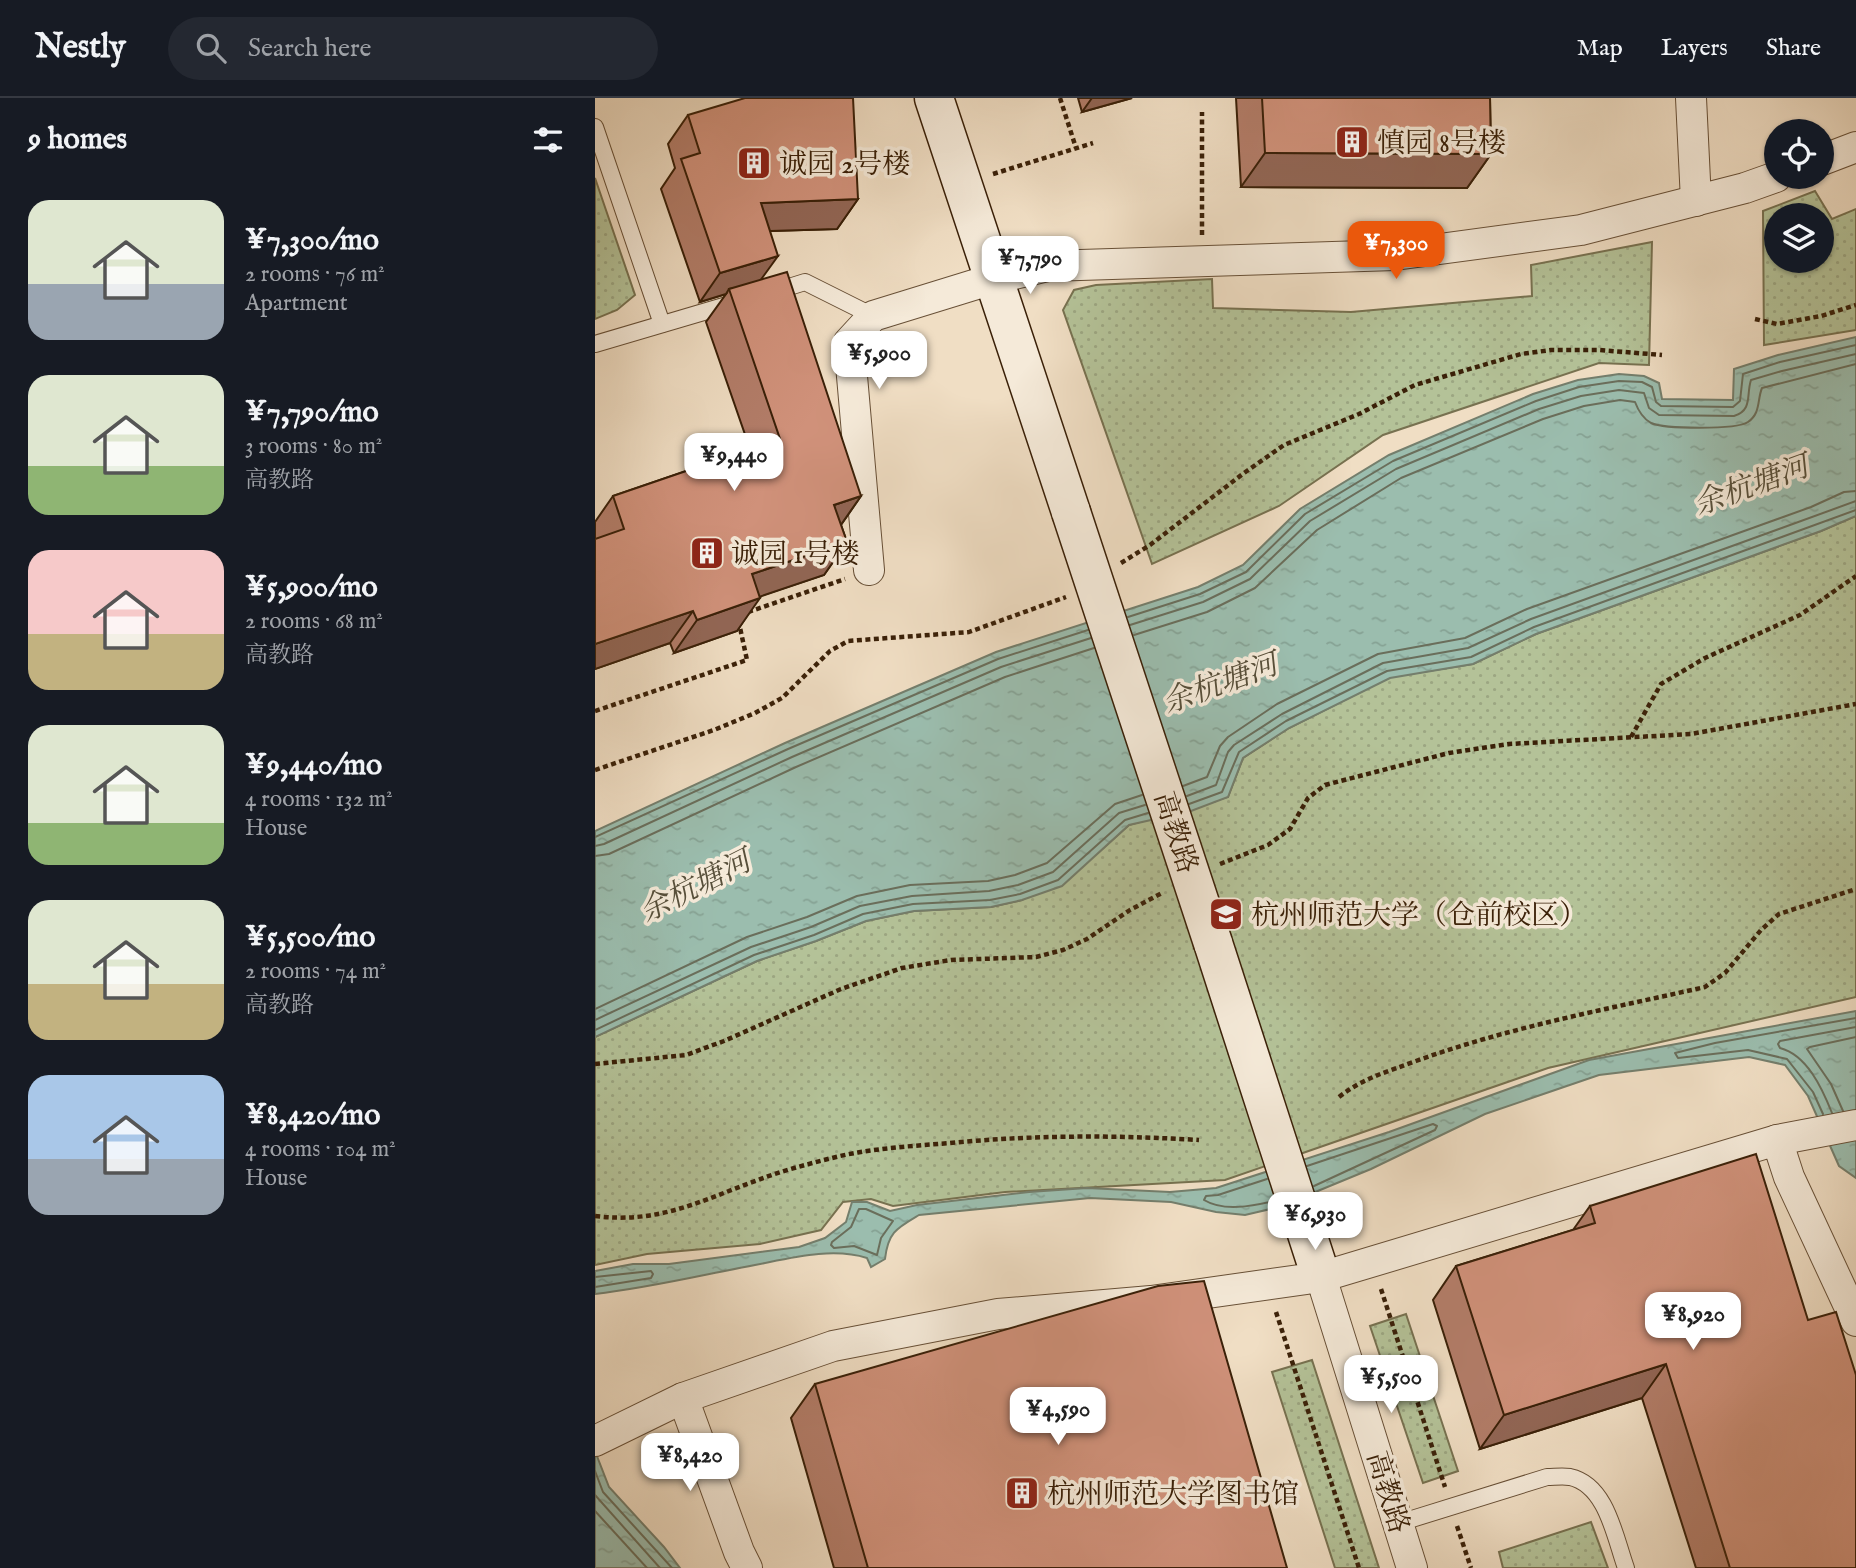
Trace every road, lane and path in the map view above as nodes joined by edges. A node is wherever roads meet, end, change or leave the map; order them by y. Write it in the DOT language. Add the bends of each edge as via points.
graph roads {
  1 [pos="934,98"];
  2 [pos="1061,98"];
  3 [pos="1691,98"];
  4 [pos="1202,112"];
  5 [pos="595,127"];
  6 [pos="1093,143"];
  7 [pos="1856,147"];
  8 [pos="1076,148"];
  9 [pos="1834,155"];
  10 [pos="1764,181"];
  11 [pos="962,183"];
  12 [pos="1696,201"];
  13 [pos="1202,261"];
  14 [pos="993,279"];
  15 [pos="1856,305"];
  16 [pos="873,316"];
  17 [pos="1755,319"];
  18 [pos="662,324"];
  19 [pos="595,344"];
  20 [pos="1662,355"];
  21 [pos="1116,567"];
  22 [pos="869,570"];
  23 [pos="1856,576"];
  24 [pos="1070,596"];
  25 [pos="595,711"];
  26 [pos="1631,737"];
  27 [pos="595,771"];
  28 [pos="1856,890"];
  29 [pos="1339,1097"];
  30 [pos="1856,1125"];
  31 [pos="1786,1138"];
  32 [pos="1199,1140"];
  33 [pos="595,1216"];
  34 [pos="1372,1262"];
  35 [pos="1321,1277"];
  36 [pos="1267,1284"];
  37 [pos="1856,1321"];
  38 [pos="683,1398"];
  39 [pos="595,1441"];
  40 [pos="1451,1507"];
  41 [pos="1398,1523"];
  42 [pos="747,1568"];
  43 [pos="1359,1568"];
  44 [pos="1412,1568"];
  45 [pos="1471,1568"];
  46 [pos="1626,1568"];
  1 -- 11 [label="street, 高教路"];
  2 -- 8 [label="path"];
  3 -- 12 [label="street"];
  4 -- 13 [label="path"];
  5 -- 18 [label="lane"];
  6 -- 8 [label="path"];
  7 -- 9 [label="street"];
  8 -- 11 [label="path"];
  10 -- 12 [label="street"];
  11 -- 14 [label="street, 高教路"];
  12 -- 13 [label="street" via="1581,230 1395,255"];
  13 -- 14 [label="street" via="1048,266"];
  14 -- 16 [label="street"];
  14 -- 35 [label="street, 高教路, bridge"];
  15 -- 17 [label="path" via="1777,324"];
  16 -- 18 [label="lane" via="805,282"];
  16 -- 22 [label="street" via="849,342"];
  18 -- 19 [label="lane"];
  20 -- 21 [label="path" via="1551,350 1521,354 1415,385 1285,445"];
  22 -- 25 [label="path" via="737,615 747,660"];
  23 -- 26 [label="path" via="1800,615 1705,658 1661,684"];
  24 -- 27 [label="path" via="969,632 848,641 830,651 782,698 755,713"];
  28 -- 29 [label="path" via="1779,914 1725,973 1705,987 1550,1021 1445,1051 1359,1081"];
  30 -- 31 [label="street"];
  31 -- 34 [label="street"];
  31 -- 37 [label="street" via="1789,1177"];
  32 -- 33 [label="path" via="1051,1136 887,1148 794,1168 661,1215 623,1220"];
  34 -- 35 [label="street"];
  34 -- 40 [label="path"];
  35 -- 36 [label="street"];
  35 -- 41 [label="street, 高教路"];
  36 -- 38 [label="street" via="1151,1301 998,1314 833,1346"];
  36 -- 43 [label="path"];
  38 -- 39 [label="street"];
  38 -- 42 [label="street"];
  40 -- 41 [label="lane"];
  40 -- 45 [label="path"];
  40 -- 46 [label="lane" via="1547,1477 1570,1477 1598,1494"];
  41 -- 44 [label="street, 高教路"];
}
